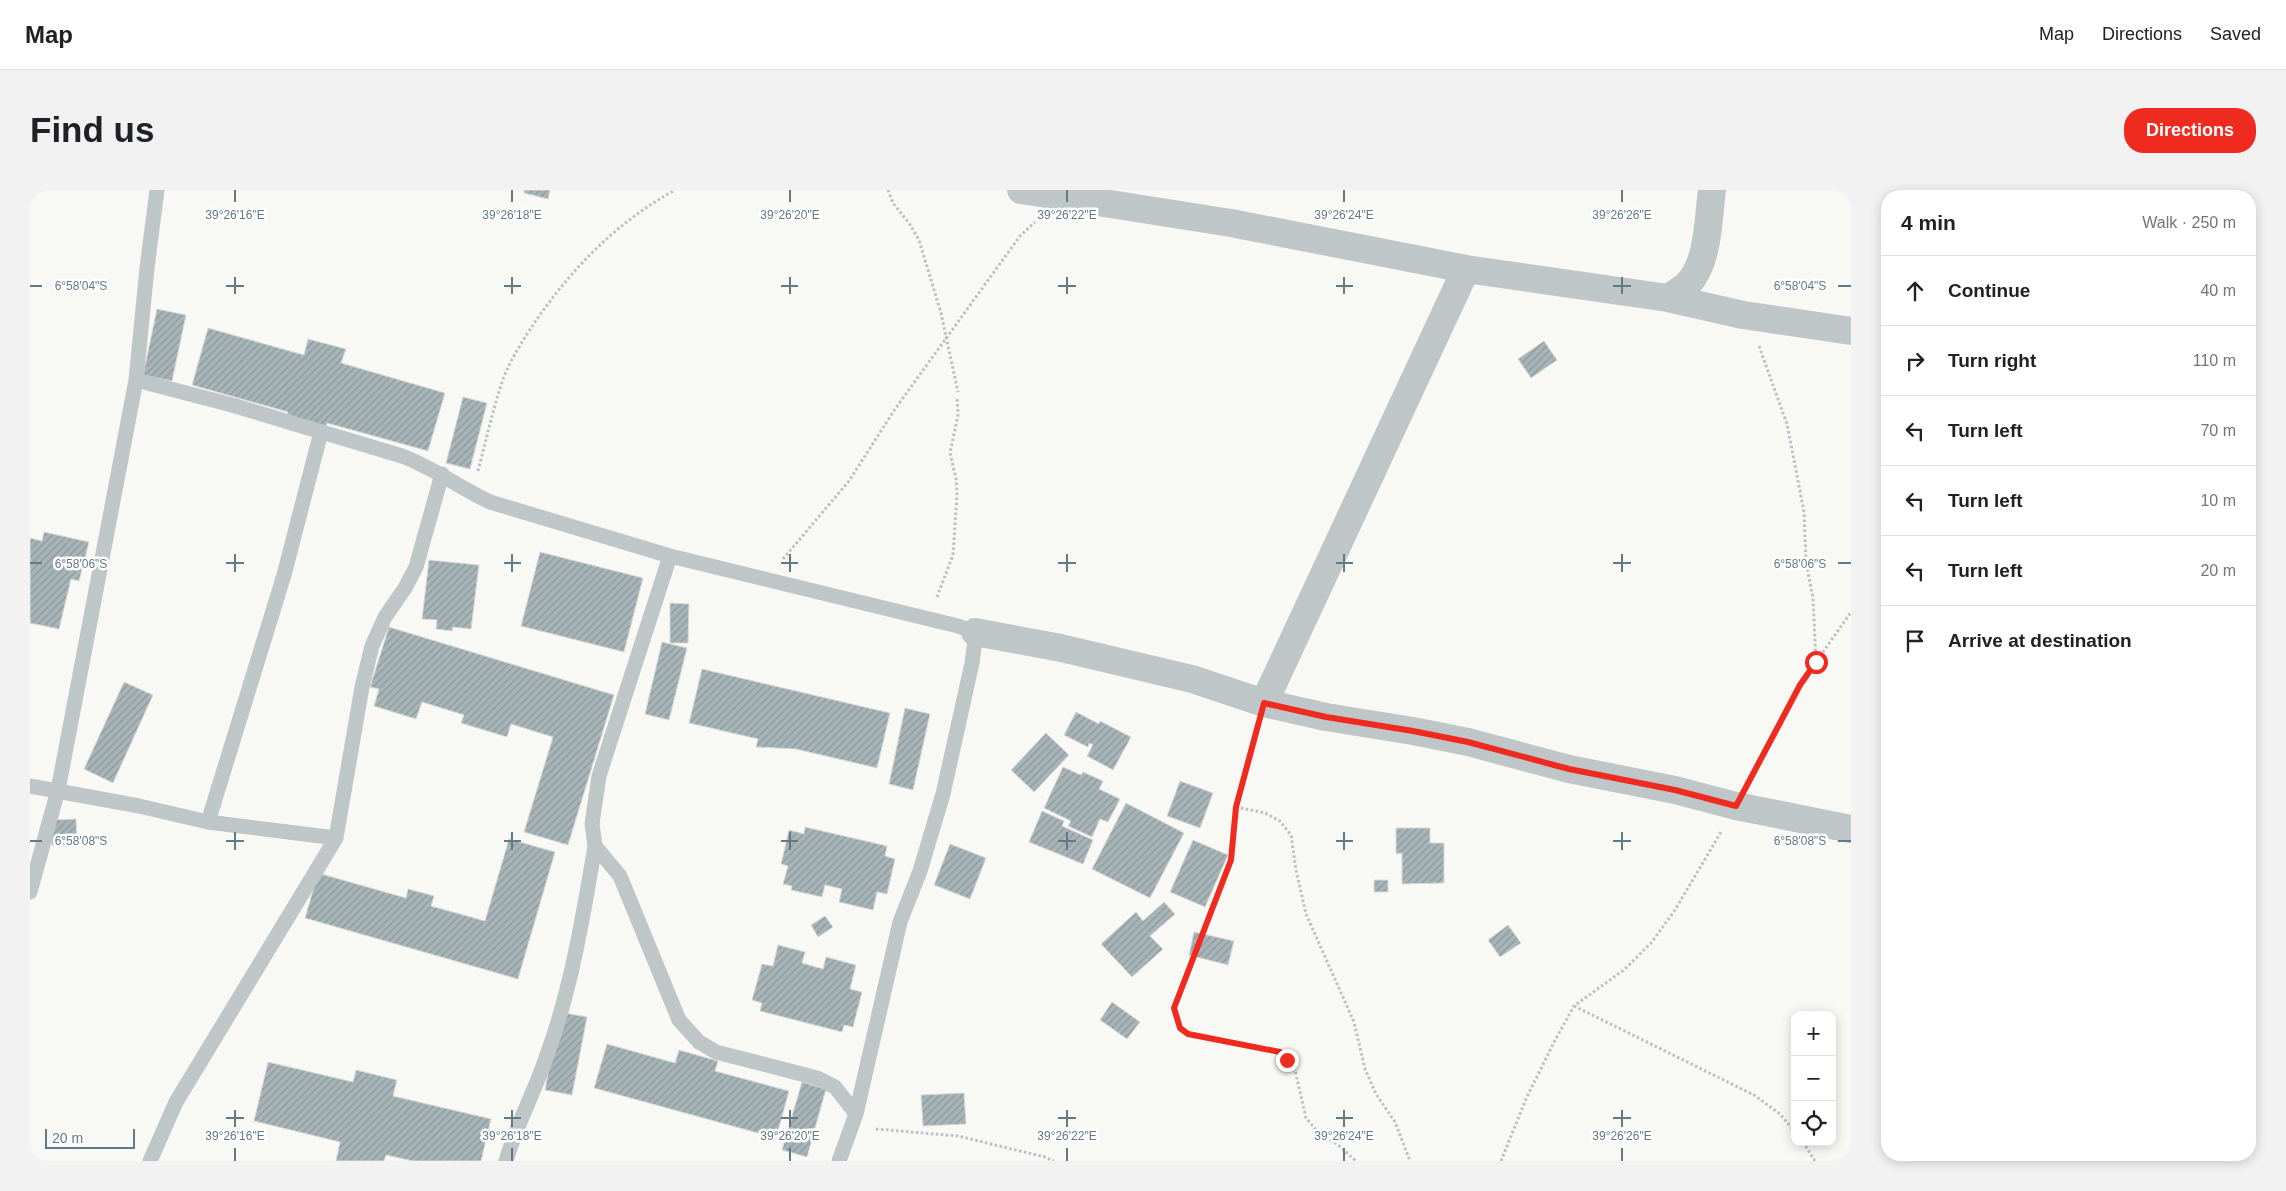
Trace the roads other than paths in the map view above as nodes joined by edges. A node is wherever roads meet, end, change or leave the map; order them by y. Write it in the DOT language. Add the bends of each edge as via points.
graph roads {
  1 [pos="157,190"];
  2 [pos="1021,190"];
  3 [pos="1712,190"];
  4 [pos="1083,195"];
  5 [pos="1466,269"];
  6 [pos="1668,298"];
  7 [pos="1851,331"];
  8 [pos="136,380"];
  9 [pos="322,432"];
  10 [pos="442,474"];
  11 [pos="670,556"];
  12 [pos="966,629"];
  13 [pos="1264,703"];
  14 [pos="30,786"];
  15 [pos="58,790"];
  16 [pos="208,822"];
  17 [pos="1851,829"];
  18 [pos="336,838"];
  19 [pos="595,846"];
  20 [pos="30,892"];
  21 [pos="854,1120"];
  22 [pos="150,1161"];
  23 [pos="506,1161"];
  24 [pos="839,1161"];
  1 -- 8 [label="lane"];
  2 -- 4 [label="street"];
  3 -- 6 [label="street" via="1698,269 1688,284"];
  4 -- 5 [label="street"];
  5 -- 6 [label="street"];
  5 -- 13 [label="street"];
  6 -- 7 [label="street" via="1743,315"];
  8 -- 9 [label="lane"];
  8 -- 15 [label="lane"];
  9 -- 10 [label="lane" via="402,456"];
  9 -- 16 [label="lane" via="281,584"];
  10 -- 11 [label="lane" via="490,502"];
  10 -- 18 [label="lane" via="416,567 385,617 372,646"];
  11 -- 12 [label="lane"];
  11 -- 19 [label="lane" via="599,776 592,824"];
  12 -- 13 [label="street" via="1192,680"];
  12 -- 21 [label="lane" via="976,635 972,664 943,794 920,871 900,922"];
  13 -- 17 [label="street" via="1468,742 1569,769"];
  14 -- 15 [label="lane"];
  15 -- 16 [label="lane"];
  15 -- 20 [label="lane"];
  16 -- 18 [label="lane"];
  18 -- 22 [label="lane" via="176,1102"];
  19 -- 21 [label="lane" via="620,876 680,1020 699,1042 716,1052 817,1078 835,1087"];
  19 -- 23 [label="lane" via="564,1000 547,1058"];
  21 -- 24 [label="lane"];
}
